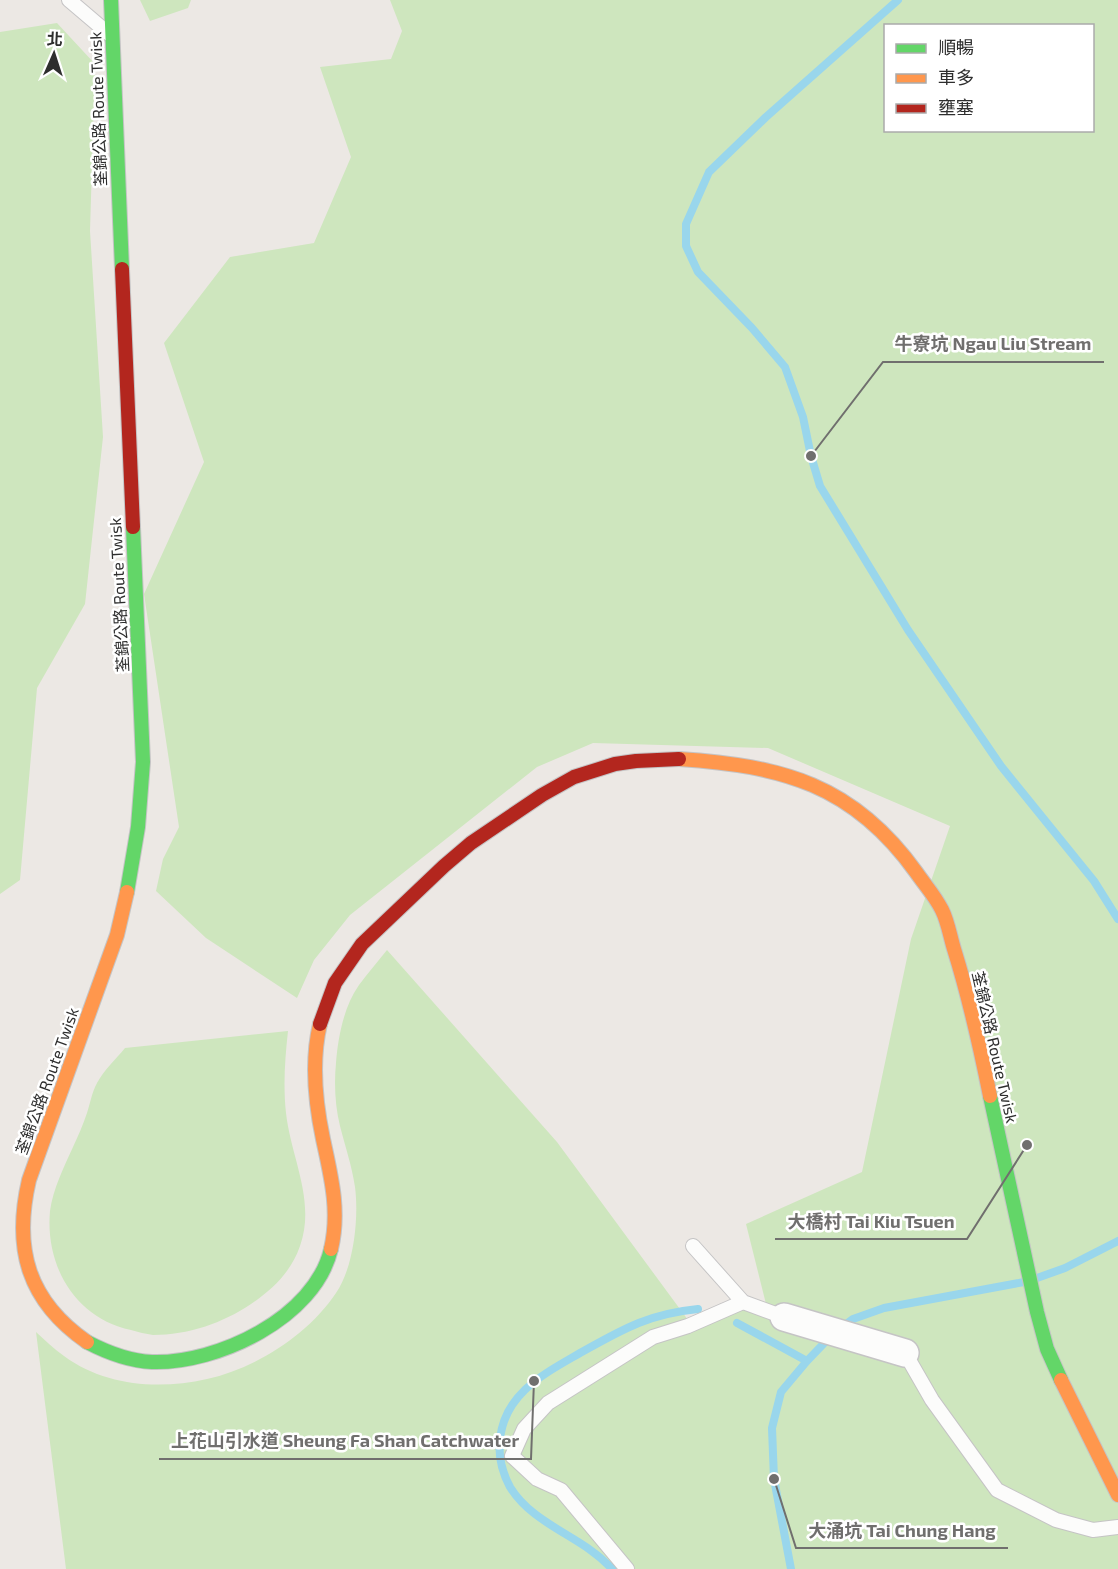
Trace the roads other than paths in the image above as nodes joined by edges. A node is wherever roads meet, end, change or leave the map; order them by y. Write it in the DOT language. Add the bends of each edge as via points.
graph roads {
  1 [pos="69,0"];
  2 [pos="111,0"];
  3 [pos="111,35"];
  4 [pos="693,1246"];
  5 [pos="742,1302"];
  6 [pos="784,1317"];
  7 [pos="905,1353"];
  8 [pos="1118,1495"];
  9 [pos="1118,1527"];
  10 [pos="627,1569"];
  1 -- 3 [label="lane"];
  2 -- 3 [label="main road, 荃錦公路 Route Twisk"];
  3 -- 8 [label="main road, 荃錦公路 Route Twisk" via="142,750 141,809 117,934 22,1207 23,1250 32,1283 54,1317 78,1337 108,1353 149,1362 182,1361 212,1354 253,1336 303,1301 326,1266 336,1228 336,1202 315,1093 315,1043 327,1001 350,959 370,934 458,854 571,778 616,763 664,758 704,760 811,784 863,814 900,848 940,905 969,991 1022,1249 1052,1362"];
  4 -- 5 [label="lane"];
  5 -- 6 [label="lane"];
  5 -- 10 [label="lane" via="653,1337 548,1403 524,1429 512,1456 537,1479 561,1490"];
  6 -- 7 [label="street"];
  7 -- 9 [label="lane" via="932,1400 997,1490 1056,1520 1093,1530"];
}
